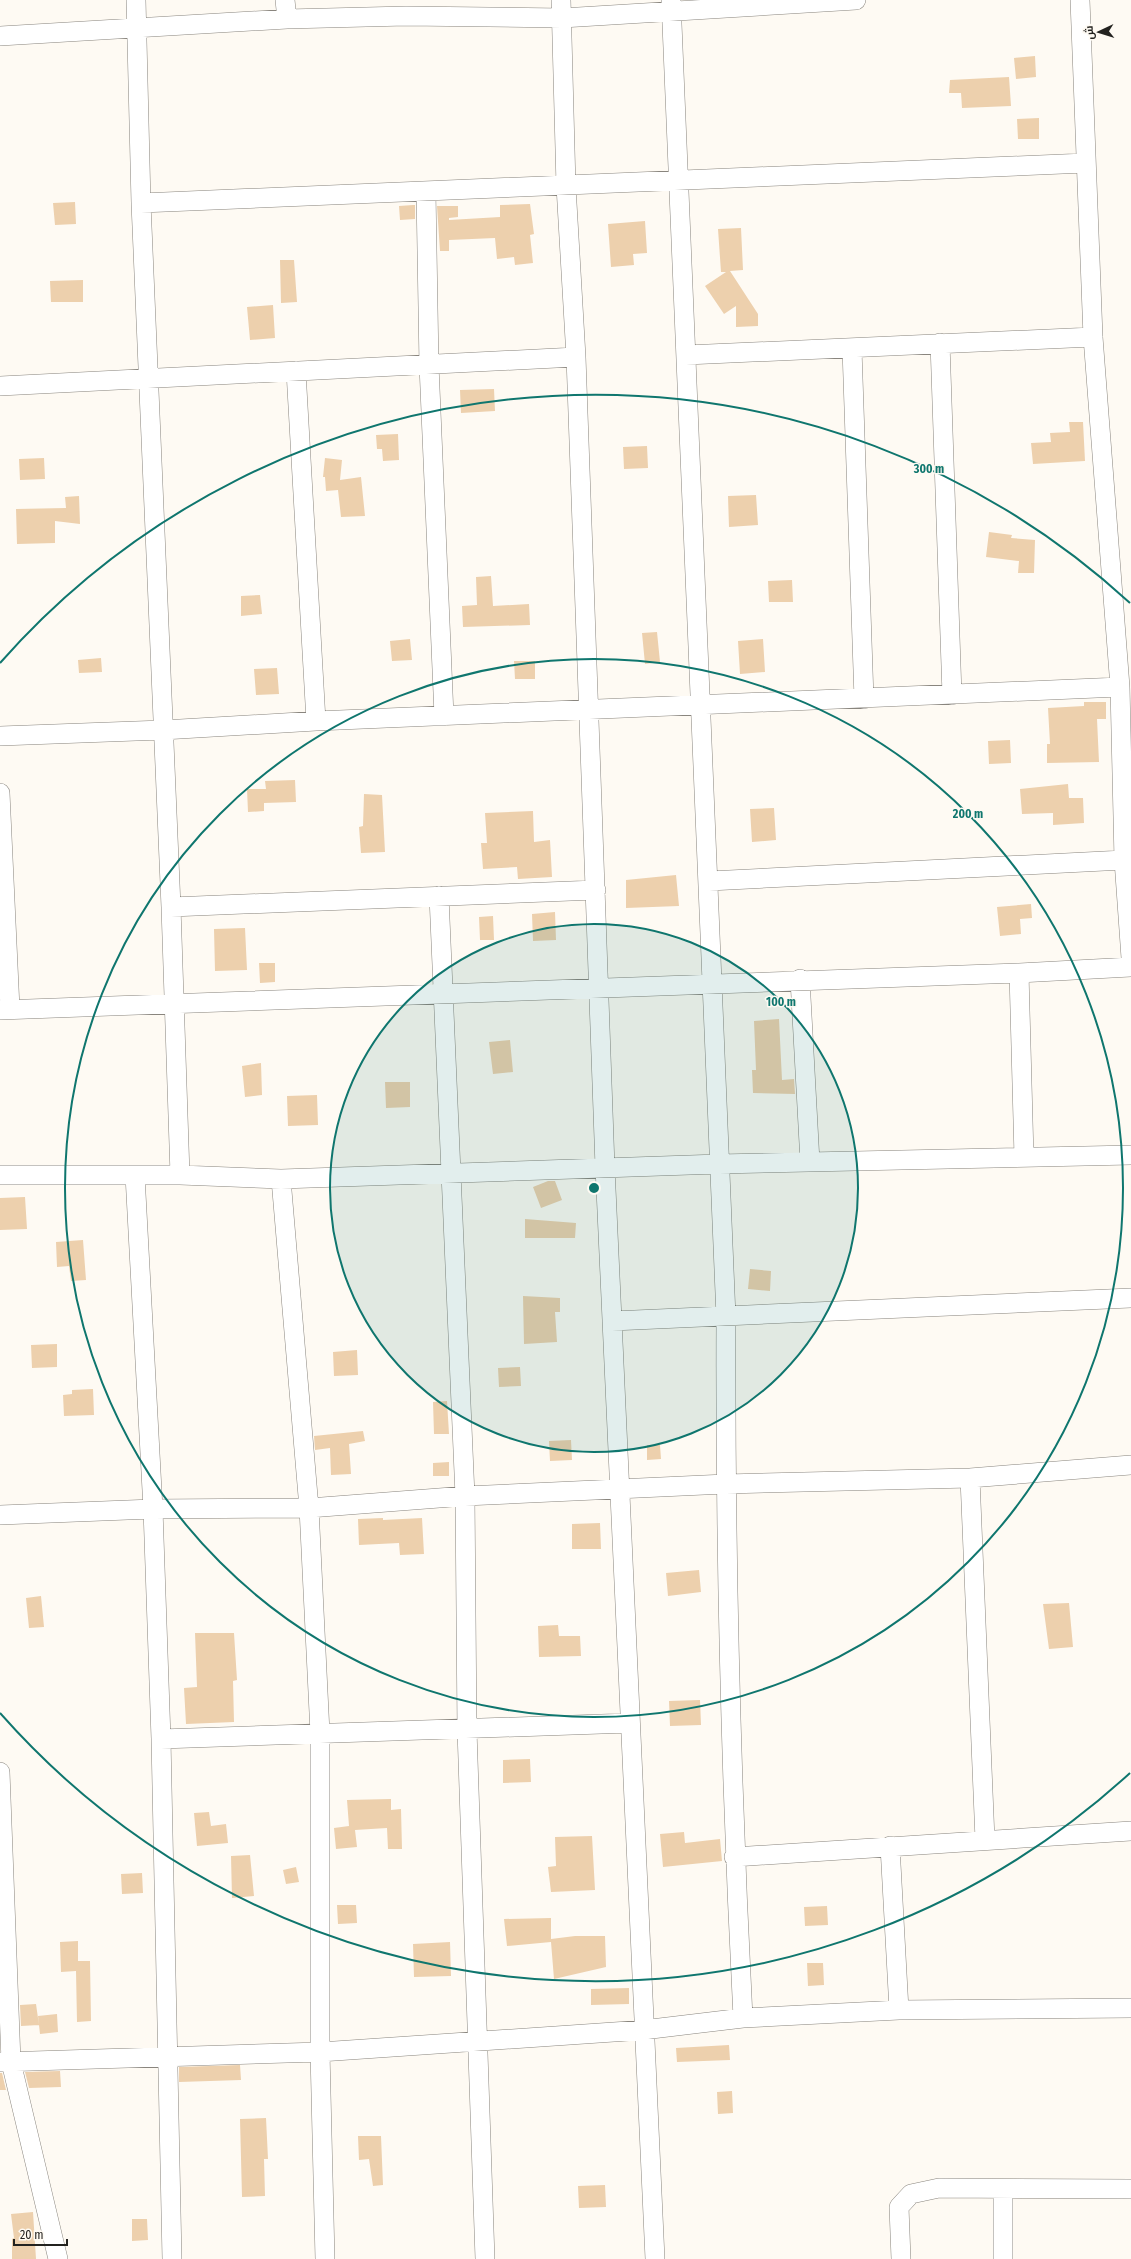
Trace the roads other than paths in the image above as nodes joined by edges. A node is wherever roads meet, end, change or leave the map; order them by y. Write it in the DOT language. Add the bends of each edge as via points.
graph roads {
  1 [pos="136,0"];
  2 [pos="285,0"];
  3 [pos="856,0"];
  4 [pos="1080,0"];
  5 [pos="811,2"];
  6 [pos="671,5"];
  7 [pos="406,8"];
  8 [pos="562,9"];
  9 [pos="286,19"];
  10 [pos="137,28"];
  11 [pos="0,36"];
  12 [pos="1086,163"];
  13 [pos="678,178"];
  14 [pos="566,186"];
  15 [pos="426,192"];
  16 [pos="141,202"];
  17 [pos="1093,337"];
  18 [pos="940,343"];
  19 [pos="852,349"];
  20 [pos="686,355"];
  21 [pos="576,357"];
  22 [pos="430,365"];
  23 [pos="296,371"];
  24 [pos="150,379"];
  25 [pos="0,386"];
  26 [pos="1120,687"];
  27 [pos="952,695"];
  28 [pos="864,699"];
  29 [pos="700,706"];
  30 [pos="589,711"];
  31 [pos="444,716"];
  32 [pos="316,721"];
  33 [pos="163,730"];
  34 [pos="0,736"];
  35 [pos="0,793"];
  36 [pos="1124,860"];
  37 [pos="709,881"];
  38 [pos="596,890"];
  39 [pos="439,896"];
  40 [pos="171,907"];
  41 [pos="1131,958"];
  42 [pos="1131,967"];
  43 [pos="1019,973"];
  44 [pos="800,980"];
  45 [pos="712,983"];
  46 [pos="599,987"];
  47 [pos="443,992"];
  48 [pos="173,1002"];
  49 [pos="5,1009"];
  50 [pos="1131,1155"];
  51 [pos="1024,1157"];
  52 [pos="810,1162"];
  53 [pos="719,1164"];
  54 [pos="605,1167"];
  55 [pos="452,1172"];
  56 [pos="0,1175"];
  57 [pos="135,1175"];
  58 [pos="180,1175"];
  59 [pos="281,1179"];
  60 [pos="1131,1298"];
  61 [pos="726,1317"];
  62 [pos="612,1321"];
  63 [pos="1131,1465"];
  64 [pos="970,1478"];
  65 [pos="726,1484"];
  66 [pos="619,1490"];
  67 [pos="465,1496"];
  68 [pos="309,1508"];
  69 [pos="153,1509"];
  70 [pos="0,1515"];
  71 [pos="630,1723"];
  72 [pos="467,1730"];
  73 [pos="320,1733"];
  74 [pos="161,1739"];
  75 [pos="0,1772"];
  76 [pos="1131,1831"];
  77 [pos="985,1840"];
  78 [pos="890,1846"];
  79 [pos="734,1857"];
  80 [pos="1131,2008"];
  81 [pos="899,2010"];
  82 [pos="743,2018"];
  83 [pos="643,2030"];
  84 [pos="479,2041"];
  85 [pos="320,2052"];
  86 [pos="168,2057"];
  87 [pos="6,2062"];
  88 [pos="1131,2188"];
  89 [pos="1003,2189"];
  90 [pos="58,2259"];
  91 [pos="172,2259"];
  92 [pos="325,2259"];
  93 [pos="486,2259"];
  94 [pos="655,2259"];
  95 [pos="901,2259"];
  96 [pos="1003,2259"];
  1 -- 10 [label="street"];
  2 -- 9 [label="street"];
  3 -- 5 [label="street"];
  4 -- 12 [label="street"];
  5 -- 6 [label="street"];
  6 -- 8 [label="street"];
  6 -- 13 [label="street"];
  7 -- 8 [label="street"];
  7 -- 9 [label="street"];
  8 -- 14 [label="street"];
  9 -- 10 [label="street"];
  10 -- 11 [label="street"];
  10 -- 16 [label="street"];
  12 -- 13 [label="street"];
  12 -- 17 [label="street"];
  13 -- 14 [label="street"];
  13 -- 20 [label="street"];
  14 -- 15 [label="street"];
  14 -- 21 [label="street"];
  15 -- 16 [label="street"];
  15 -- 22 [label="street"];
  16 -- 24 [label="street"];
  17 -- 18 [label="street"];
  17 -- 26 [label="street"];
  18 -- 19 [label="street"];
  18 -- 27 [label="street"];
  19 -- 20 [label="street"];
  19 -- 28 [label="street"];
  20 -- 29 [label="street"];
  21 -- 22 [label="street"];
  21 -- 30 [label="street"];
  22 -- 23 [label="street"];
  22 -- 31 [label="street"];
  23 -- 24 [label="street"];
  23 -- 32 [label="street"];
  24 -- 25 [label="street"];
  24 -- 33 [label="street"];
  26 -- 27 [label="street"];
  26 -- 36 [label="street"];
  27 -- 28 [label="street"];
  28 -- 29 [label="street"];
  29 -- 30 [label="street"];
  29 -- 37 [label="street"];
  30 -- 31 [label="street"];
  30 -- 38 [label="street"];
  31 -- 32 [label="street"];
  32 -- 33 [label="street"];
  33 -- 34 [label="street"];
  33 -- 40 [label="street"];
  35 -- 49 [label="street"];
  36 -- 37 [label="street"];
  36 -- 41 [label="street"];
  37 -- 45 [label="street"];
  38 -- 39 [label="street"];
  38 -- 46 [label="street"];
  39 -- 40 [label="street"];
  39 -- 47 [label="street"];
  40 -- 48 [label="street"];
  42 -- 43 [label="street"];
  43 -- 44 [label="street"];
  43 -- 51 [label="street"];
  44 -- 45 [label="street"];
  44 -- 52 [label="street"];
  45 -- 46 [label="street"];
  45 -- 53 [label="street"];
  46 -- 47 [label="street"];
  46 -- 54 [label="street"];
  47 -- 48 [label="street"];
  47 -- 55 [label="street"];
  48 -- 49 [label="street"];
  48 -- 58 [label="street"];
  50 -- 51 [label="street"];
  51 -- 52 [label="street"];
  52 -- 53 [label="street"];
  53 -- 54 [label="street"];
  53 -- 61 [label="street"];
  54 -- 55 [label="street"];
  54 -- 62 [label="street"];
  55 -- 59 [label="street"];
  55 -- 67 [label="street"];
  56 -- 57 [label="street"];
  57 -- 58 [label="street"];
  57 -- 69 [label="street"];
  58 -- 59 [label="street"];
  59 -- 68 [label="street"];
  60 -- 61 [label="street"];
  61 -- 62 [label="street"];
  61 -- 65 [label="street"];
  62 -- 66 [label="street"];
  63 -- 64 [label="street"];
  64 -- 65 [label="street"];
  64 -- 77 [label="street"];
  65 -- 66 [label="street"];
  65 -- 79 [label="street"];
  66 -- 67 [label="street"];
  66 -- 71 [label="street"];
  67 -- 68 [label="street"];
  67 -- 72 [label="street"];
  68 -- 69 [label="street"];
  68 -- 73 [label="street"];
  69 -- 70 [label="street"];
  69 -- 74 [label="street"];
  71 -- 72 [label="street"];
  71 -- 83 [label="street"];
  72 -- 73 [label="street"];
  72 -- 84 [label="street"];
  73 -- 74 [label="street"];
  73 -- 85 [label="street"];
  74 -- 86 [label="street"];
  75 -- 87 [label="street"];
  76 -- 77 [label="street"];
  77 -- 78 [label="street"];
  78 -- 79 [label="street"];
  78 -- 81 [label="street"];
  79 -- 82 [label="street"];
  80 -- 81 [label="street"];
  81 -- 82 [label="street"];
  82 -- 83 [label="street"];
  83 -- 84 [label="street"];
  83 -- 94 [label="street"];
  84 -- 85 [label="street"];
  84 -- 93 [label="street"];
  85 -- 86 [label="street"];
  85 -- 92 [label="street"];
  86 -- 87 [label="street"];
  86 -- 91 [label="street"];
  87 -- 90 [label="street"];
  88 -- 89 [label="street"];
  89 -- 95 [label="street" via="939,2188 911,2194 899,2207"];
  89 -- 96 [label="street"];
}
